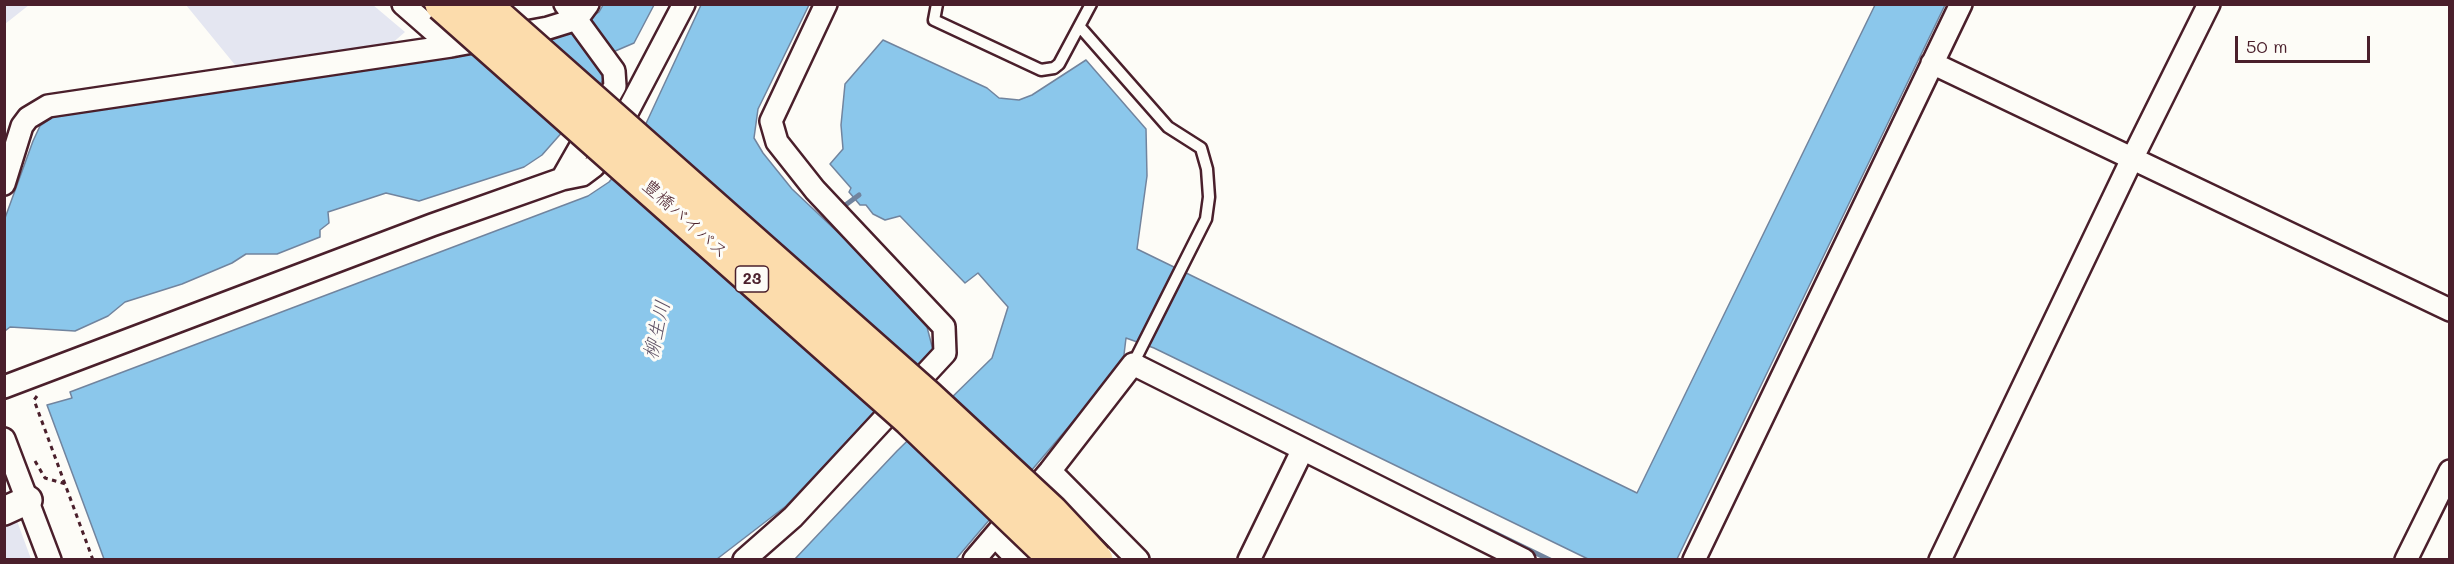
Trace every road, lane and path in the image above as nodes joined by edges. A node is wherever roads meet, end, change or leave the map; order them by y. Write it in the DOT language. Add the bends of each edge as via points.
graph roads {
  1 [pos="403,4"];
  2 [pos="442,4"];
  3 [pos="483,4"];
  4 [pos="493,4"];
  5 [pos="684,4"];
  6 [pos="826,4"];
  7 [pos="937,4"];
  8 [pos="1091,4"];
  9 [pos="1961,4"];
  10 [pos="2209,4"];
  11 [pos="577,11"];
  12 [pos="1080,27"];
  13 [pos="450,46"];
  14 [pos="1932,63"];
  15 [pos="2132,159"];
  16 [pos="562,179"];
  17 [pos="4,184"];
  18 [pos="2450,310"];
  19 [pos="1133,364"];
  20 [pos="56,368"];
  21 [pos="4,387"];
  22 [pos="4,439"];
  23 [pos="1302,451"];
  24 [pos="1050,471"];
  25 [pos="2450,471"];
  26 [pos="16,505"];
  27 [pos="995,536"];
  28 [pos="1487,552"];
  29 [pos="50,560"];
  30 [pos="93,560"];
  31 [pos="744,560"];
  32 [pos="974,560"];
  33 [pos="1018,560"];
  34 [pos="1057,560"];
  35 [pos="1096,560"];
  36 [pos="1138,560"];
  37 [pos="1249,560"];
  38 [pos="1524,560"];
  39 [pos="1694,560"];
  40 [pos="1940,560"];
  41 [pos="2406,560"];
  1 -- 13 [label="street"];
  2 -- 34 [label="highway, 豊橋バイパス / 23, bridge" via="910,419"];
  3 -- 35 [label="highway, 豊橋バイパス / 23, bridge" via="926,396 1051,512"];
  4 -- 13 [label="street"];
  5 -- 16 [label="street" via="610,145 582,175"];
  6 -- 31 [label="street" via="771,121 777,142 828,204 944,327 945,353 793,517"];
  7 -- 12 [label="lane" via="934,20 1041,70 1059,64"];
  8 -- 12 [label="lane"];
  9 -- 14 [label="street"];
  10 -- 15 [label="street"];
  11 -- 13 [label="street" via="548,28"];
  11 -- 16 [label="street" via="614,71 615,86"];
  12 -- 19 [label="lane" via="1168,127 1201,148 1207,169 1206,219"];
  13 -- 17 [label="street" via="48,106 22,126"];
  14 -- 15 [label="street"];
  14 -- 39 [label="street"];
  15 -- 18 [label="street"];
  15 -- 40 [label="street"];
  16 -- 20 [label="street"];
  19 -- 23 [label="street"];
  19 -- 24 [label="street"];
  20 -- 21 [label="street"];
  20 -- 30 [label="path" via="34,400"];
  22 -- 26 [label="street"];
  23 -- 28 [label="street"];
  23 -- 37 [label="street"];
  24 -- 27 [label="street"];
  24 -- 36 [label="street"];
  25 -- 41 [label="street"];
  26 -- 29 [label="street"];
  27 -- 32 [label="street"];
  27 -- 33 [label="street"];
  28 -- 38 [label="street"];
}
